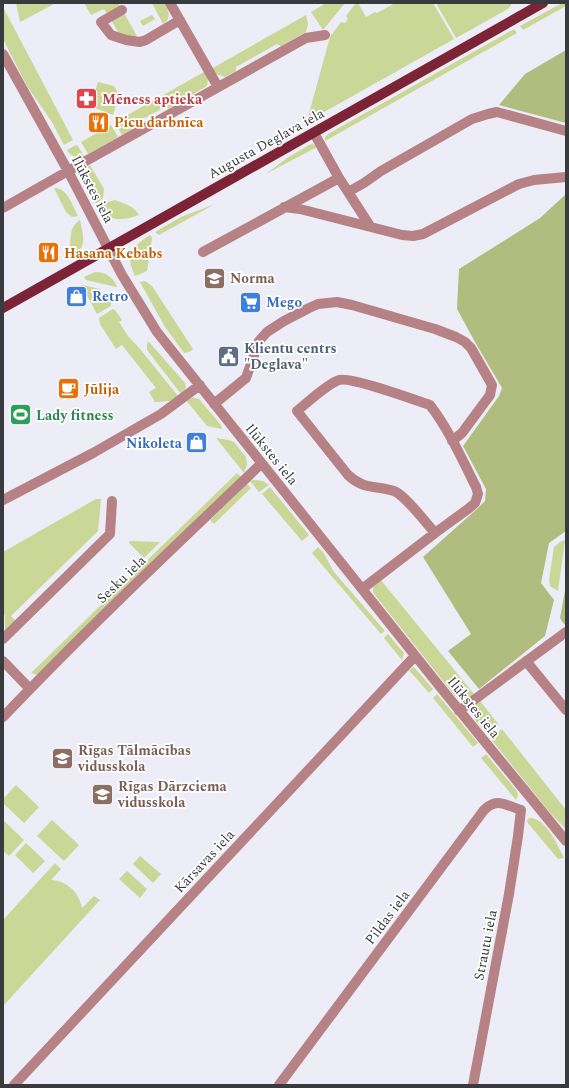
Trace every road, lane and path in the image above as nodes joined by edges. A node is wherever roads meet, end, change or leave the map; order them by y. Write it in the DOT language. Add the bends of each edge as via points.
graph roads {
  1 [pos="170,3"];
  2 [pos="543,3"];
  3 [pos="122,10"];
  4 [pos="180,20"];
  5 [pos="325,35"];
  6 [pos="3,54"];
  7 [pos="218,87"];
  8 [pos="566,132"];
  9 [pos="314,133"];
  10 [pos="68,171"];
  11 [pos="566,177"];
  12 [pos="339,178"];
  13 [pos="348,192"];
  14 [pos="284,207"];
  15 [pos="3,208"];
  16 [pos="370,226"];
  17 [pos="109,248"];
  18 [pos="203,252"];
  19 [pos="3,308"];
  20 [pos="200,385"];
  21 [pos="214,404"];
  22 [pos="452,441"];
  23 [pos="262,464"];
  24 [pos="3,500"];
  25 [pos="112,501"];
  26 [pos="435,533"];
  27 [pos="362,589"];
  28 [pos="566,632"];
  29 [pos="3,639"];
  30 [pos="415,656"];
  31 [pos="3,660"];
  32 [pos="526,662"];
  33 [pos="30,689"];
  34 [pos="566,710"];
  35 [pos="459,711"];
  36 [pos="3,717"];
  37 [pos="532,800"];
  38 [pos="521,810"];
  39 [pos="566,841"];
  40 [pos="14,1085"];
  41 [pos="279,1085"];
  42 [pos="473,1085"];
  1 -- 4 [label="street"];
  2 -- 9 [label="main road, Augusta Deglava iela"];
  3 -- 4 [label="street" via="100,22 111,35 133,42 146,40"];
  4 -- 7 [label="street"];
  5 -- 7 [label="street" via="306,38"];
  6 -- 10 [label="street, Ilūkstes iela"];
  7 -- 10 [label="street"];
  8 -- 13 [label="street" via="497,112 488,114 465,123"];
  9 -- 12 [label="street"];
  9 -- 17 [label="main road, Augusta Deglava iela"];
  10 -- 15 [label="street"];
  10 -- 17 [label="street, Ilūkstes iela"];
  11 -- 16 [label="street" via="519,184 423,234 402,235"];
  12 -- 13 [label="street"];
  12 -- 14 [label="street"];
  13 -- 16 [label="street"];
  14 -- 16 [label="street"];
  14 -- 18 [label="street"];
  17 -- 19 [label="main road, Augusta Deglava iela"];
  17 -- 20 [label="street, Ilūkstes iela" via="157,332"];
  20 -- 21 [label="street, Ilūkstes iela"];
  20 -- 24 [label="street" via="161,414"];
  21 -- 22 [label="street" via="246,378 259,341 267,332 318,304 337,302 435,329 456,337 471,348 492,385 490,395 462,433"];
  21 -- 23 [label="street, Ilūkstes iela"];
  22 -- 26 [label="street" via="478,494 475,503"];
  22 -- 26 [label="street" via="430,405 354,381 339,380 326,387 297,411 356,483 395,492 404,498"];
  23 -- 27 [label="street, Ilūkstes iela"];
  23 -- 33 [label="street, Sesku iela"];
  25 -- 29 [label="street" via="110,534"];
  26 -- 27 [label="street"];
  27 -- 30 [label="street, Ilūkstes iela"];
  28 -- 32 [label="street"];
  30 -- 35 [label="street, Ilūkstes iela"];
  30 -- 40 [label="street, Kārsavas iela"];
  31 -- 33 [label="street"];
  32 -- 34 [label="street"];
  32 -- 35 [label="street"];
  33 -- 36 [label="street, Sesku iela"];
  35 -- 37 [label="street, Ilūkstes iela"];
  37 -- 38 [label="street"];
  37 -- 39 [label="street, Ilūkstes iela"];
  38 -- 41 [label="street, Pildas iela" via="497,802 484,810"];
  38 -- 42 [label="street, Strautu iela" via="509,894"];
}
